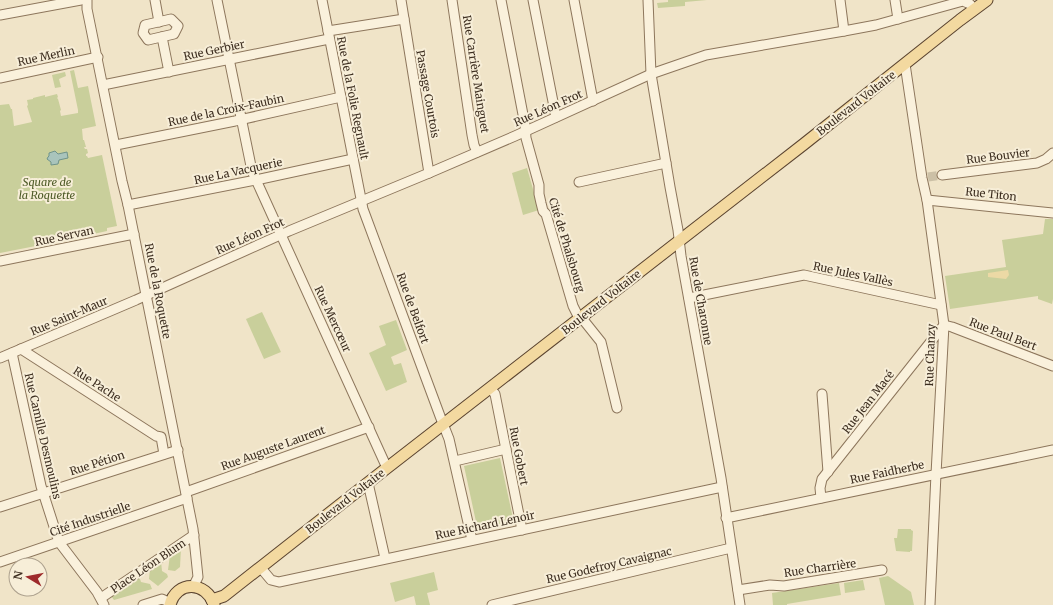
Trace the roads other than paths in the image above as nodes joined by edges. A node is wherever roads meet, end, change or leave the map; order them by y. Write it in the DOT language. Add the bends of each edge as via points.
graph roads {
  1 [pos="81,0"];
  2 [pos="87,0"];
  3 [pos="217,0"];
  4 [pos="322,0"];
  5 [pos="400,0"];
  6 [pos="452,0"];
  7 [pos="501,0"];
  8 [pos="533,0"];
  9 [pos="574,0"];
  10 [pos="648,0"];
  11 [pos="840,0"];
  12 [pos="896,0"];
  13 [pos="987,0"];
  14 [pos="155,2"];
  15 [pos="974,10"];
  16 [pos="0,14"];
  17 [pos="404,19"];
  18 [pos="898,19"];
  19 [pos="159,22"];
  20 [pos="844,31"];
  21 [pos="329,35"];
  22 [pos="162,37"];
  23 [pos="98,57"];
  24 [pos="230,60"];
  25 [pos="906,64"];
  26 [pos="169,72"];
  27 [pos="652,74"];
  28 [pos="0,78"];
  29 [pos="104,85"];
  30 [pos="341,98"];
  31 [pos="593,101"];
  32 [pos="556,117"];
  33 [pos="242,119"];
  34 [pos="526,131"];
  35 [pos="116,145"];
  36 [pos="477,152"];
  37 [pos="1053,153"];
  38 [pos="353,158"];
  39 [pos="666,163"];
  40 [pos="429,173"];
  41 [pos="942,175"];
  42 [pos="256,180"];
  43 [pos="579,182"];
  44 [pos="927,200"];
  45 [pos="362,201"];
  46 [pos="128,206"];
  47 [pos="1053,213"];
  48 [pos="134,234"];
  49 [pos="282,235"];
  50 [pos="679,241"];
  51 [pos="0,261"];
  52 [pos="146,296"];
  53 [pos="689,298"];
  54 [pos="941,305"];
  55 [pos="580,318"];
  56 [pos="944,325"];
  57 [pos="21,349"];
  58 [pos="12,353"];
  59 [pos="0,358"];
  60 [pos="1053,366"];
  61 [pos="490,388"];
  62 [pos="822,394"];
  63 [pos="617,408"];
  64 [pos="443,424"];
  65 [pos="369,427"];
  66 [pos="174,434"];
  67 [pos="161,437"];
  68 [pos="506,449"];
  69 [pos="178,450"];
  70 [pos="1053,450"];
  71 [pos="164,454"];
  72 [pos="455,461"];
  73 [pos="387,468"];
  74 [pos="828,472"];
  75 [pos="936,474"];
  76 [pos="368,483"];
  77 [pos="722,488"];
  78 [pos="43,493"];
  79 [pos="187,495"];
  80 [pos="821,498"];
  81 [pos="0,507"];
  82 [pos="726,518"];
  83 [pos="522,530"];
  84 [pos="194,535"];
  85 [pos="472,540"];
  86 [pos="59,542"];
  87 [pos="731,548"];
  88 [pos="385,558"];
  89 [pos="0,562"];
  90 [pos="260,567"];
  91 [pos="882,570"];
  92 [pos="193,587"];
  93 [pos="738,590"];
  94 [pos="103,601"];
  95 [pos="213,603"];
  96 [pos="171,604"];
  97 [pos="933,604"];
  98 [pos="143,605"];
  99 [pos="492,605"];
  100 [pos="740,605"];
  1 -- 16 [label="street"];
  2 -- 23 [label="street, Rue de la Roquette"];
  3 -- 24 [label="street, Rue Mercœur"];
  4 -- 21 [label="street, Rue de la Folie Regnault"];
  5 -- 17 [label="street, Passage Courtois"];
  6 -- 36 [label="street, Rue Carrière Mainguet" via="472,135"];
  7 -- 34 [label="street, Cité de Phalsbourg"];
  8 -- 32 [label="street"];
  9 -- 31 [label="street"];
  10 -- 27 [label="street, Rue de Charonne"];
  11 -- 20 [label="street"];
  12 -- 18 [label="street"];
  13 -- 15 [label="main road, Boulevard Voltaire"];
  14 -- 19 [label="street"];
  15 -- 18 [label="street, Rue Léon Frot" via="970,4 963,1"];
  15 -- 25 [label="main road, Boulevard Voltaire"];
  17 -- 21 [label="street"];
  17 -- 40 [label="street, Passage Courtois"];
  18 -- 20 [label="street, Rue Léon Frot"];
  19 -- 22 [label="street" via="171,20 178,26 174,34"];
  19 -- 22 [label="street" via="145,25 143,34 148,40"];
  20 -- 27 [label="street, Rue Léon Frot" via="706,55"];
  21 -- 24 [label="street, Rue Gerbier"];
  21 -- 30 [label="street, Rue de la Folie Regnault"];
  22 -- 26 [label="street"];
  23 -- 28 [label="street, Rue Merlin"];
  23 -- 29 [label="street, Rue de la Roquette"];
  24 -- 26 [label="street, Rue Gerbier"];
  24 -- 33 [label="street, Rue Mercœur"];
  25 -- 44 [label="street, Rue Chanzy"];
  25 -- 50 [label="main road, Boulevard Voltaire"];
  26 -- 29 [label="street, Rue Gerbier"];
  27 -- 31 [label="street, Rue Léon Frot"];
  27 -- 39 [label="street, Rue de Charonne"];
  29 -- 35 [label="street, Rue de la Roquette"];
  30 -- 33 [label="street, Rue de la Croix-Faubin"];
  30 -- 38 [label="street, Rue de la Folie Regnault"];
  31 -- 32 [label="street, Rue Léon Frot"];
  32 -- 34 [label="street, Rue Léon Frot"];
  33 -- 35 [label="street, Rue de la Croix-Faubin"];
  33 -- 42 [label="street, Rue Mercœur"];
  34 -- 36 [label="street, Rue Léon Frot"];
  34 -- 55 [label="street, Cité de Phalsbourg" via="543,211 573,306"];
  35 -- 46 [label="street, Rue de la Roquette"];
  36 -- 40 [label="street, Rue Léon Frot"];
  37 -- 41 [label="street, Rue Bouvier" via="1037,163"];
  38 -- 42 [label="street, Rue La Vacquerie"];
  38 -- 45 [label="street, Rue de la Folie Regnault"];
  39 -- 43 [label="street"];
  39 -- 50 [label="street, Rue de Charonne"];
  40 -- 45 [label="street, Rue Léon Frot"];
  42 -- 46 [label="street, Rue La Vacquerie"];
  42 -- 49 [label="street, Rue Mercœur"];
  44 -- 47 [label="street, Rue Titon"];
  44 -- 54 [label="street, Rue Chanzy"];
  45 -- 49 [label="street, Rue Léon Frot"];
  45 -- 64 [label="street, Rue de Belfort"];
  46 -- 48 [label="street, Rue de la Roquette"];
  48 -- 51 [label="street, Rue Servan"];
  48 -- 52 [label="street, Rue de la Roquette"];
  49 -- 52 [label="street, Rue Léon Frot"];
  49 -- 65 [label="street, Rue Mercœur"];
  50 -- 53 [label="street, Rue de Charonne"];
  50 -- 55 [label="main road, Boulevard Voltaire"];
  52 -- 57 [label="street, Rue Saint-Maur"];
  52 -- 66 [label="street, Rue de la Roquette"];
  53 -- 54 [label="street, Rue Jules Vallès" via="804,275"];
  53 -- 77 [label="street, Rue de Charonne"];
  54 -- 56 [label="street, Rue Chanzy"];
  55 -- 61 [label="main road, Boulevard Voltaire"];
  55 -- 63 [label="street, Cité de Phalsbourg" via="601,342"];
  56 -- 60 [label="street, Rue Paul Bert"];
  56 -- 74 [label="street, Rue Jean Macé"];
  56 -- 75 [label="street, Rue Chanzy"];
  57 -- 58 [label="street, Rue Saint-Maur"];
  57 -- 67 [label="street, Rue Pache"];
  58 -- 59 [label="street, Rue Saint-Maur"];
  58 -- 78 [label="street, Rue Camille Desmoulins"];
  61 -- 64 [label="main road, Boulevard Voltaire"];
  61 -- 68 [label="street, Rue Gobert" via="495,394"];
  62 -- 74 [label="street"];
  64 -- 72 [label="street, Rue de Belfort"];
  64 -- 73 [label="main road, Boulevard Voltaire"];
  65 -- 73 [label="street, Rue Mercœur"];
  65 -- 79 [label="street, Rue Auguste Laurent"];
  66 -- 67 [label="street"];
  66 -- 69 [label="street, Rue de la Roquette"];
  67 -- 71 [label="street"];
  68 -- 72 [label="street"];
  68 -- 83 [label="street, Rue Gobert"];
  69 -- 71 [label="street, Rue Pétion"];
  69 -- 79 [label="street, Rue de la Roquette"];
  70 -- 75 [label="street, Rue Faidherbe"];
  71 -- 78 [label="street, Rue Pétion"];
  72 -- 85 [label="street, Rue de Belfort"];
  73 -- 76 [label="main road, Boulevard Voltaire"];
  74 -- 80 [label="street, Rue Jean Macé" via="822,479"];
  75 -- 80 [label="street, Rue Faidherbe"];
  75 -- 97 [label="street, Rue Chanzy"];
  76 -- 88 [label="street"];
  76 -- 90 [label="main road, Boulevard Voltaire"];
  77 -- 82 [label="street, Rue de Charonne"];
  77 -- 83 [label="street, Rue Richard Lenoir"];
  78 -- 81 [label="street, Rue Pétion"];
  78 -- 86 [label="street, Rue Camille Desmoulins"];
  79 -- 84 [label="street, Rue de la Roquette"];
  79 -- 86 [label="street, Cité Industrielle"];
  80 -- 82 [label="street, Rue Faidherbe"];
  82 -- 87 [label="street, Rue de Charonne"];
  83 -- 85 [label="street, Rue Richard Lenoir"];
  84 -- 92 [label="street, Rue de la Roquette" via="198,577"];
  84 -- 94 [label="street, Place Léon Blum"];
  85 -- 88 [label="street, Rue Richard Lenoir"];
  86 -- 89 [label="street, Cité Industrielle"];
  86 -- 94 [label="street, Rue Camille Desmoulins"];
  87 -- 93 [label="street, Rue de Charonne"];
  87 -- 99 [label="street, Rue Godefroy Cavaignac"];
  88 -- 90 [label="street, Rue Richard Lenoir" via="279,582 271,580"];
  90 -- 95 [label="main road, Boulevard Voltaire"];
  91 -- 93 [label="street, Rue Charrière" via="784,586 770,585"];
  92 -- 95 [label="main road" via="204,590"];
  92 -- 96 [label="main road" via="180,590 175,594"];
  93 -- 100 [label="street, Rue de Charonne"];
  96 -- 98 [label="street" via="162,600"];
}
